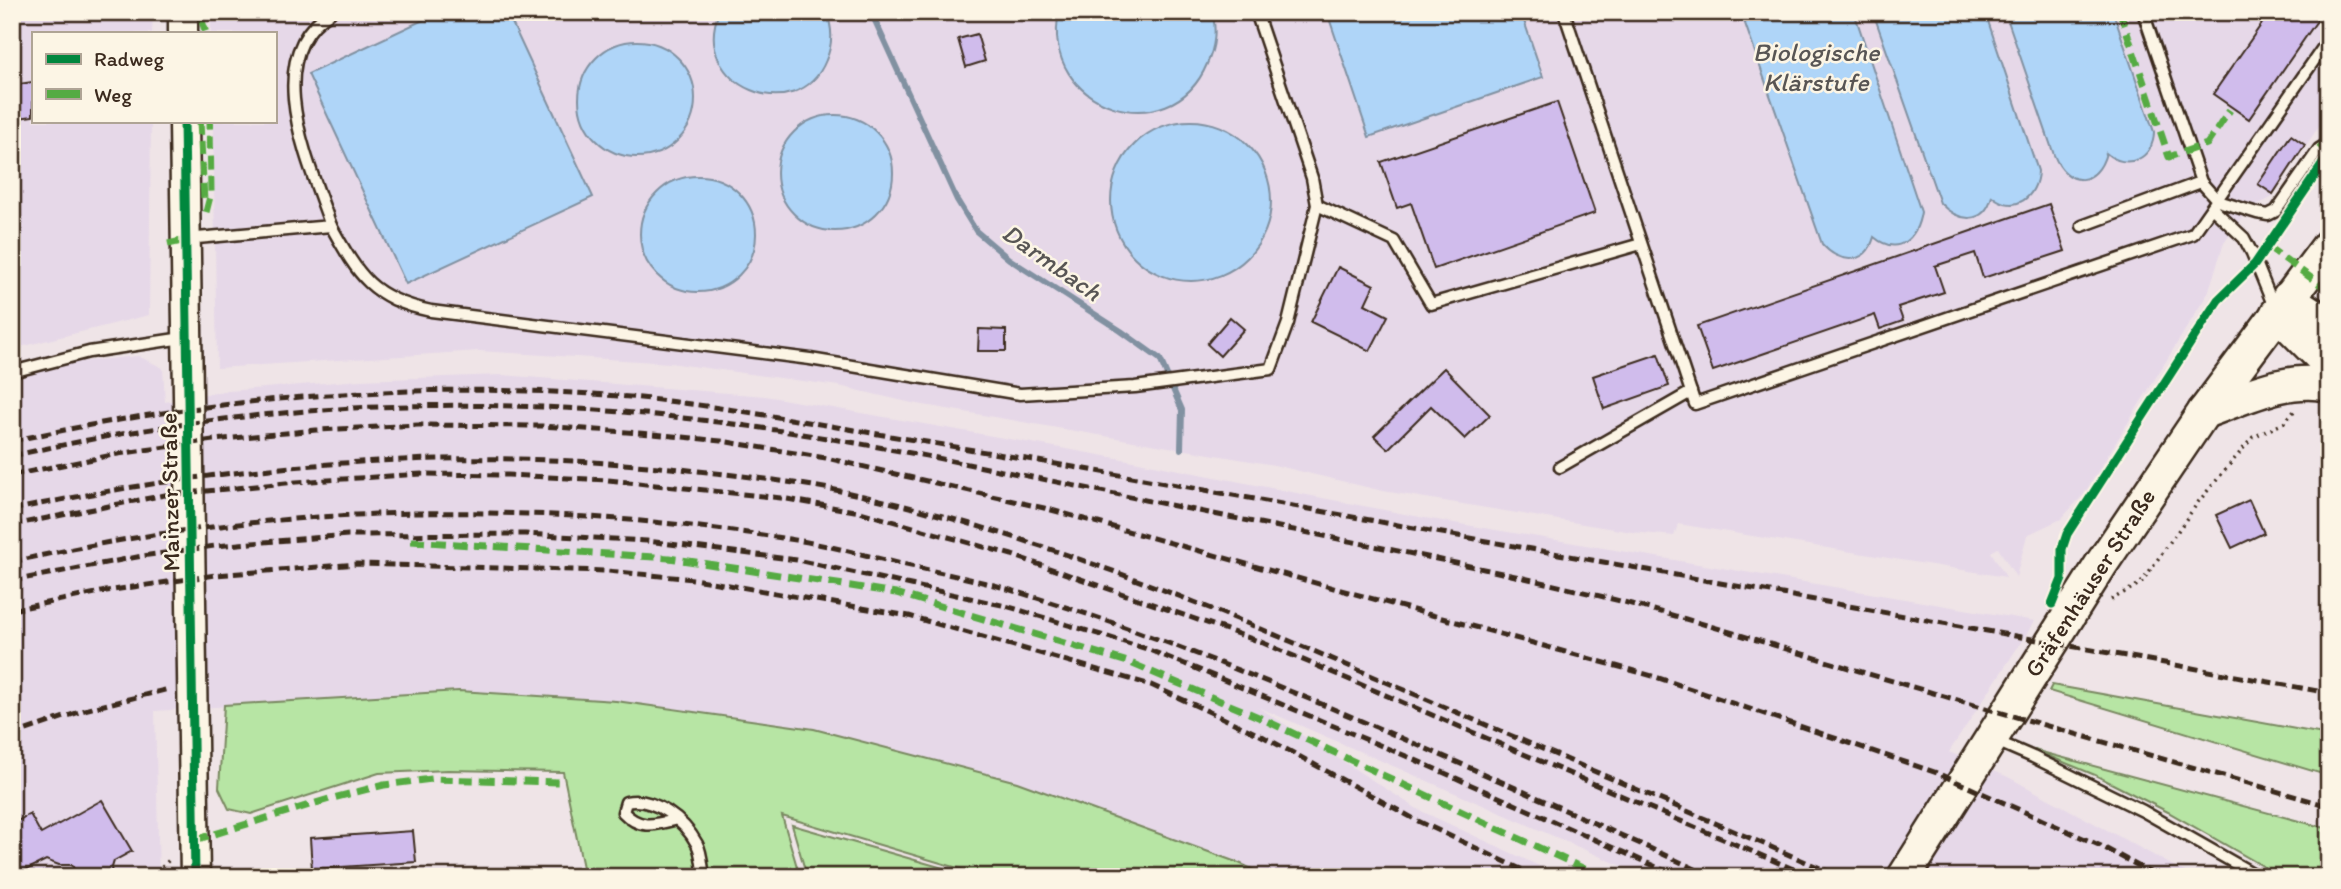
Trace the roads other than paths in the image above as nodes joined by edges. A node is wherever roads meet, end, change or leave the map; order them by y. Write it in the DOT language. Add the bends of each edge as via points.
graph roads {
  1 [pos="183,12"];
  2 [pos="331,12"];
  3 [pos="1256,12"];
  4 [pos="1564,12"];
  5 [pos="2143,12"];
  6 [pos="183,32"];
  7 [pos="2329,39"];
  8 [pos="184,122"];
  9 [pos="2329,143"];
  10 [pos="2201,182"];
  11 [pos="1317,205"];
  12 [pos="2216,205"];
  13 [pos="331,226"];
  14 [pos="2082,226"];
  15 [pos="186,240"];
  16 [pos="1641,244"];
  17 [pos="2329,246"];
  18 [pos="2283,305"];
  19 [pos="2329,325"];
  20 [pos="187,338"];
  21 [pos="2329,365"];
  22 [pos="12,372"];
  23 [pos="2329,385"];
  24 [pos="1691,392"];
  25 [pos="2204,412"];
  26 [pos="1560,467"];
  27 [pos="1990,738"];
  28 [pos="677,819"];
  29 [pos="187,866"];
  30 [pos="704,877"];
  31 [pos="1904,877"];
  32 [pos="2259,877"];
  1 -- 6 [label="main road"];
  2 -- 13 [label="lane" via="304,37 293,88 301,141"];
  3 -- 11 [label="lane"];
  4 -- 16 [label="lane"];
  5 -- 10 [label="lane"];
  7 -- 12 [label="lane"];
  8 -- 15 [label="main road, Mainzer Straße"];
  9 -- 12 [label="lane" via="2319,149 2276,211 2268,215"];
  10 -- 12 [label="lane"];
  10 -- 14 [label="lane"];
  11 -- 13 [label="lane" via="1288,323 1270,369 1135,387 1020,394 810,359 431,311 377,291 349,259"];
  11 -- 16 [label="lane" via="1394,241 1431,304"];
  12 -- 18 [label="lane" via="2248,245"];
  12 -- 24 [label="lane" via="2193,234 1695,404"];
  13 -- 15 [label="lane"];
  15 -- 20 [label="main road, Mainzer Straße"];
  16 -- 24 [label="lane"];
  17 -- 18 [label="main road, Gräfenhäuser Straße"];
  18 -- 19 [label="main road"];
  18 -- 21 [label="main road"];
  18 -- 25 [label="main road, Gräfenhäuser Straße"];
  20 -- 22 [label="lane" via="89,352"];
  20 -- 29 [label="main road, Mainzer Straße"];
  23 -- 25 [label="main road" via="2294,383"];
  24 -- 26 [label="lane"];
  25 -- 27 [label="main road, Gräfenhäuser Straße"];
  27 -- 31 [label="main road, Gräfenhäuser Straße"];
  27 -- 32 [label="lane" via="2143,811"];
  28 -- 28 [label="lane" via="663,808 637,800 626,802 623,812 632,822 652,825"];
  28 -- 30 [label="lane" via="698,846"];
}
